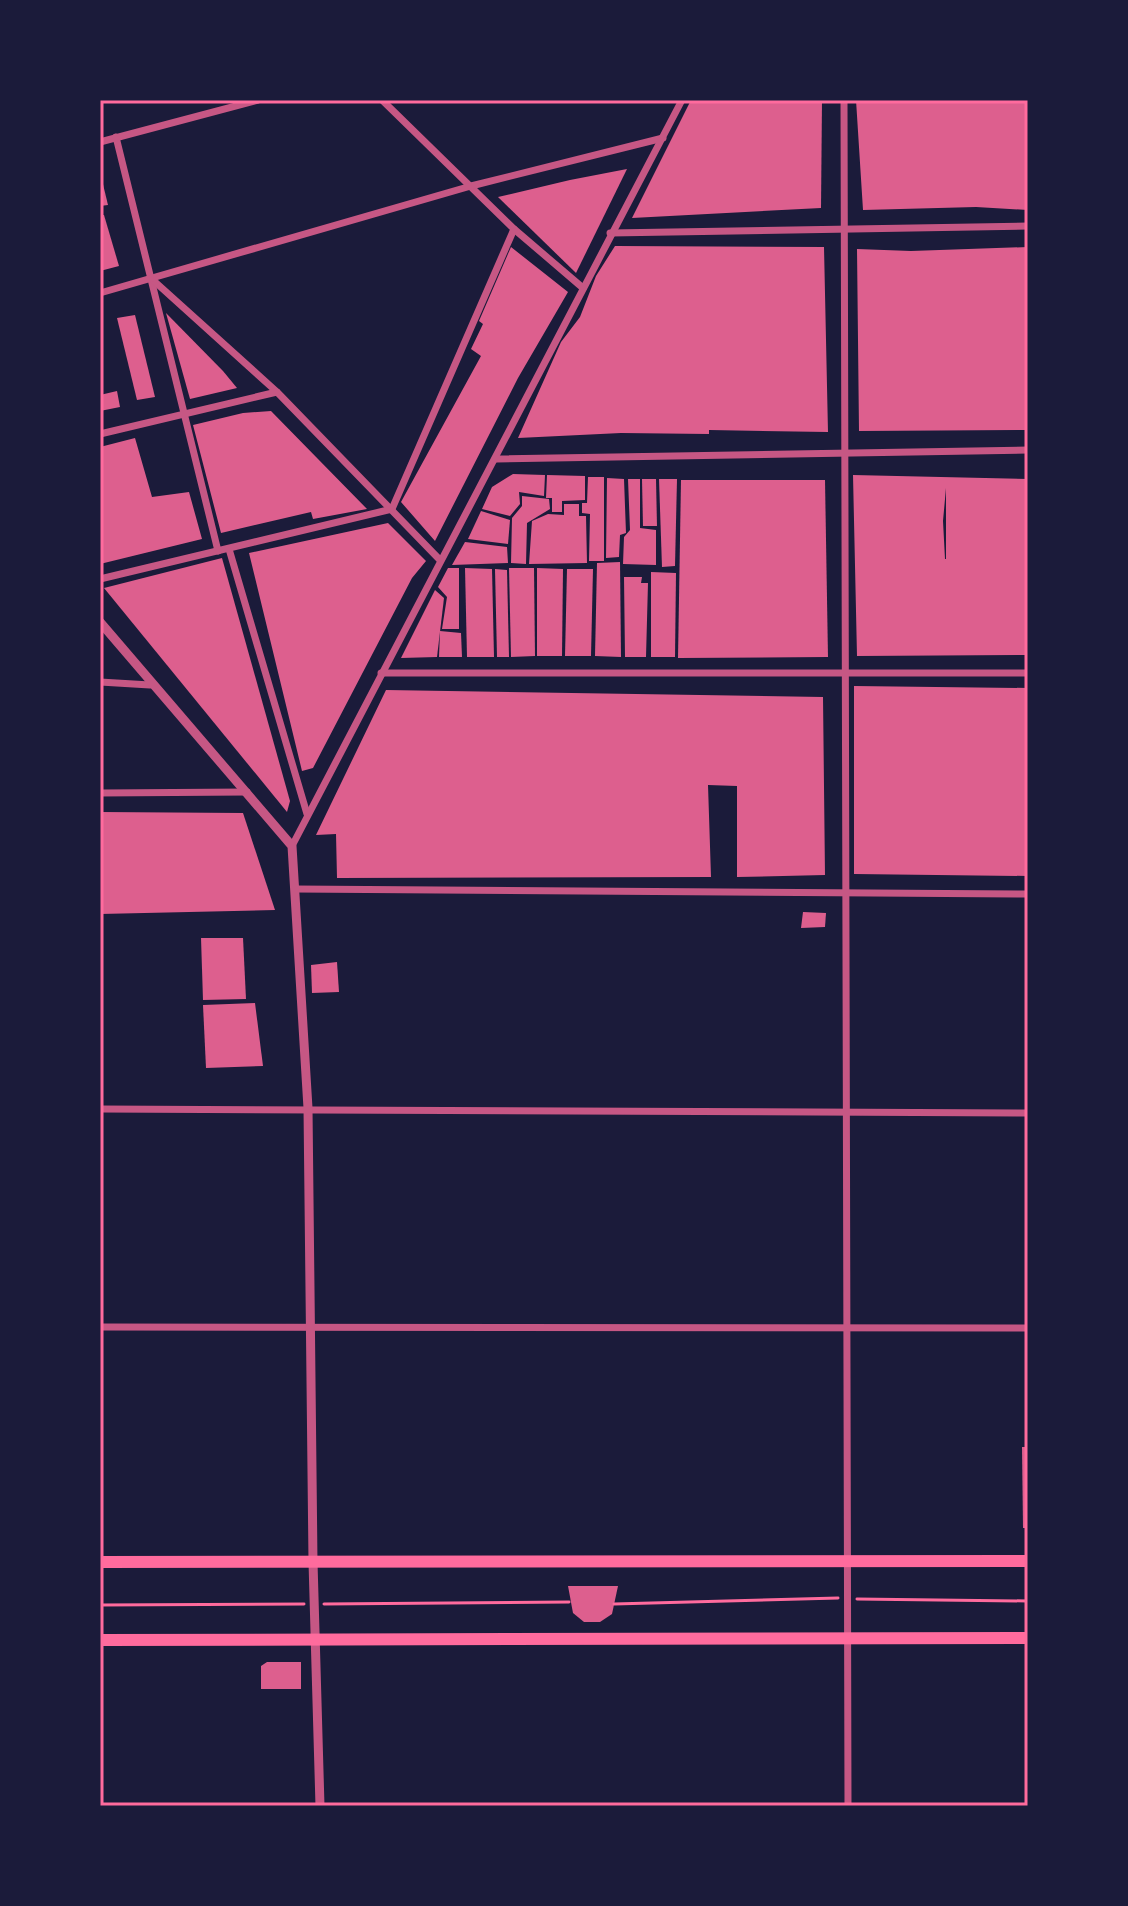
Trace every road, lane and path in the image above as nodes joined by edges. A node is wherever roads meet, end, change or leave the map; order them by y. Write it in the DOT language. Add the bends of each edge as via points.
graph roads {
  1 [pos="258,100"];
  2 [pos="382,100"];
  3 [pos="682,100"];
  4 [pos="844,100"];
  5 [pos="116,137"];
  6 [pos="663,138"];
  7 [pos="100,142"];
  8 [pos="471,186"];
  9 [pos="1028,226"];
  10 [pos="844,227"];
  11 [pos="514,229"];
  12 [pos="610,233"];
  13 [pos="153,279"];
  14 [pos="583,288"];
  15 [pos="100,293"];
  16 [pos="277,392"];
  17 [pos="186,413"];
  18 [pos="100,434"];
  19 [pos="1028,450"];
  20 [pos="845,452"];
  21 [pos="496,459"];
  22 [pos="392,509"];
  23 [pos="229,549"];
  24 [pos="218,551"];
  25 [pos="440,560"];
  26 [pos="100,579"];
  27 [pos="100,622"];
  28 [pos="381,673"];
  29 [pos="1028,673"];
  30 [pos="846,674"];
  31 [pos="100,682"];
  32 [pos="150,685"];
  33 [pos="247,792"];
  34 [pos="100,793"];
  35 [pos="307,814"];
  36 [pos="292,846"];
  37 [pos="295,889"];
  38 [pos="848,893"];
  39 [pos="1028,894"];
  40 [pos="308,1108"];
  41 [pos="100,1109"];
  42 [pos="847,1112"];
  43 [pos="1028,1113"];
  44 [pos="100,1327"];
  45 [pos="312,1327"];
  46 [pos="847,1327"];
  47 [pos="1028,1328"];
  48 [pos="848,1560"];
  49 [pos="1028,1561"];
  50 [pos="100,1562"];
  51 [pos="313,1562"];
  52 [pos="847,1599"];
  53 [pos="1028,1601"];
  54 [pos="569,1602"];
  55 [pos="317,1604"];
  56 [pos="614,1604"];
  57 [pos="100,1605"];
  58 [pos="1028,1638"];
  59 [pos="317,1639"];
  60 [pos="847,1639"];
  61 [pos="100,1640"];
  62 [pos="320,1806"];
  63 [pos="848,1806"];
  1 -- 5 [label="street"];
  2 -- 8 [label="street"];
  3 -- 6 [label="street"];
  4 -- 10 [label="street"];
  5 -- 7 [label="street"];
  5 -- 13 [label="street"];
  6 -- 8 [label="street"];
  6 -- 12 [label="street"];
  8 -- 11 [label="street"];
  8 -- 13 [label="street"];
  9 -- 10 [label="street"];
  10 -- 12 [label="street"];
  10 -- 20 [label="street"];
  11 -- 14 [label="street"];
  11 -- 22 [label="street"];
  12 -- 14 [label="street"];
  13 -- 15 [label="street"];
  13 -- 16 [label="street"];
  13 -- 17 [label="street"];
  14 -- 21 [label="street"];
  16 -- 17 [label="street"];
  16 -- 22 [label="street"];
  17 -- 18 [label="street"];
  17 -- 24 [label="street"];
  19 -- 20 [label="street"];
  20 -- 21 [label="street"];
  20 -- 30 [label="street"];
  21 -- 25 [label="street"];
  22 -- 23 [label="street"];
  22 -- 25 [label="street"];
  23 -- 24 [label="street"];
  23 -- 35 [label="street"];
  24 -- 26 [label="street"];
  25 -- 28 [label="street"];
  27 -- 32 [label="street"];
  28 -- 30 [label="street"];
  28 -- 35 [label="street"];
  29 -- 30 [label="street"];
  30 -- 38 [label="street"];
  31 -- 32 [label="street"];
  32 -- 33 [label="street"];
  33 -- 34 [label="street"];
  33 -- 36 [label="street"];
  35 -- 36 [label="street"];
  36 -- 37 [label="street"];
  37 -- 38 [label="street"];
  37 -- 40 [label="street"];
  38 -- 39 [label="street"];
  38 -- 42 [label="street"];
  40 -- 41 [label="street"];
  40 -- 42 [label="street"];
  40 -- 45 [label="street"];
  42 -- 43 [label="street"];
  42 -- 46 [label="street"];
  44 -- 45 [label="street"];
  45 -- 46 [label="street"];
  45 -- 51 [label="street"];
  46 -- 47 [label="street"];
  46 -- 48 [label="street"];
  48 -- 49 [label="main road"];
  48 -- 51 [label="main road"];
  48 -- 52 [label="street"];
  50 -- 51 [label="main road"];
  51 -- 55 [label="street"];
  52 -- 53 [label="path"];
  52 -- 56 [label="path"];
  52 -- 60 [label="street"];
  54 -- 55 [label="path"];
  55 -- 57 [label="path"];
  55 -- 59 [label="street"];
  58 -- 60 [label="main road"];
  59 -- 60 [label="main road"];
  59 -- 61 [label="main road"];
  59 -- 62 [label="street"];
  60 -- 63 [label="street"];
}
